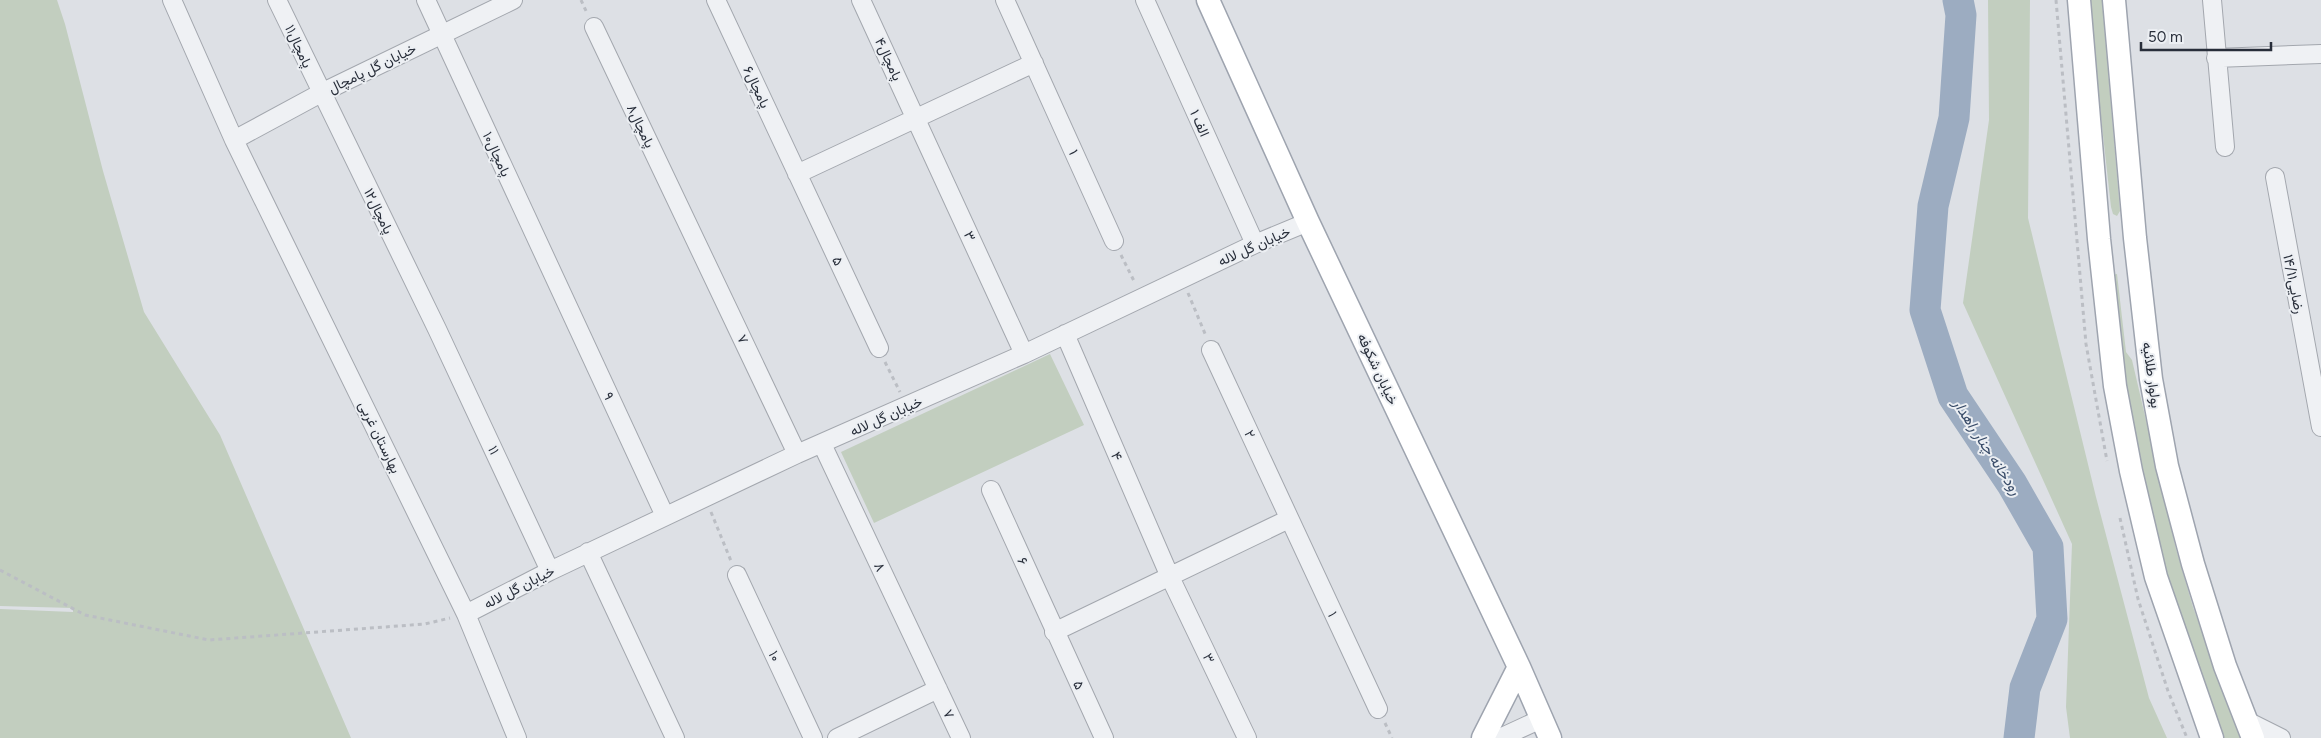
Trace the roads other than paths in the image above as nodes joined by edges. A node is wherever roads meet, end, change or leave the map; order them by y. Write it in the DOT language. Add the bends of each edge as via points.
graph roads {
  1 [pos="172,0"];
  2 [pos="277,0"];
  3 [pos="426,0"];
  4 [pos="513,0"];
  5 [pos="716,0"];
  6 [pos="861,0"];
  7 [pos="1005,0"];
  8 [pos="1208,0"];
  9 [pos="2079,0"];
  10 [pos="2114,0"];
  11 [pos="2212,0"];
  12 [pos="1145,1"];
  13 [pos="594,27"];
  14 [pos="441,34"];
  15 [pos="2321,54"];
  16 [pos="2216,58"];
  17 [pos="1034,63"];
  18 [pos="321,92"];
  19 [pos="917,118"];
  20 [pos="234,140"];
  21 [pos="2225,147"];
  22 [pos="797,174"];
  23 [pos="2275,177"];
  24 [pos="1308,222"];
  25 [pos="688,225"];
  26 [pos="2135,238"];
  27 [pos="2098,240"];
  28 [pos="1114,241"];
  29 [pos="1255,244"];
  30 [pos="553,275"];
  31 [pos="437,329"];
  32 [pos="1065,334"];
  33 [pos="879,348"];
  34 [pos="1211,350"];
  35 [pos="1024,354"];
  36 [pos="2318,390"];
  37 [pos="2321,427"];
  38 [pos="822,444"];
  39 [pos="797,454"];
  40 [pos="991,490"];
  41 [pos="664,516"];
  42 [pos="1288,519"];
  43 [pos="588,552"];
  44 [pos="550,571"];
  45 [pos="737,575"];
  46 [pos="1170,577"];
  47 [pos="466,614"];
  48 [pos="1054,632"];
  49 [pos="1519,667"];
  50 [pos="938,689"];
  51 [pos="1378,709"];
  52 [pos="1545,729"];
  53 [pos="2249,729"];
  54 [pos="517,738"];
  55 [pos="674,738"];
  56 [pos="813,738"];
  57 [pos="837,738"];
  58 [pos="961,738"];
  59 [pos="1104,738"];
  60 [pos="1247,738"];
  61 [pos="1483,738"];
  62 [pos="1500,738"];
  63 [pos="2212,738"];
  64 [pos="2281,738"];
  1 -- 20 [label="street, بهارستان غربی"];
  2 -- 18 [label="street, پامچال۱۱"];
  3 -- 14 [label="street, پامچال۱۰"];
  4 -- 14 [label="street, خیابان گل پامچال"];
  5 -- 22 [label="street, پامچال۶"];
  6 -- 19 [label="street, پامچال۴"];
  7 -- 17 [label="street, ۱"];
  8 -- 24 [label="main road, خیابان شکوفه"];
  9 -- 27 [label="main road"];
  10 -- 26 [label="main road, بولوار طلائیه"];
  11 -- 16 [label="street"];
  12 -- 29 [label="street, ۱ الف"];
  13 -- 25 [label="street, پامچال۸"];
  14 -- 18 [label="street, خیابان گل پامچال"];
  14 -- 30 [label="street, پامچال۱۰"];
  15 -- 16 [label="street"];
  16 -- 21 [label="street"];
  17 -- 19 [label="street"];
  17 -- 28 [label="street, ۱"];
  18 -- 20 [label="street, خیابان گل پامچال"];
  18 -- 31 [label="street, پامچال۱۲"];
  19 -- 22 [label="street"];
  19 -- 35 [label="street, ۳"];
  20 -- 47 [label="street, بهارستان غربی"];
  22 -- 33 [label="street, ۵"];
  23 -- 36 [label="street, رضایی۱۴/۱۱"];
  24 -- 29 [label="street, خیابان گل لاله"];
  24 -- 49 [label="main road, خیابان شکوفه"];
  25 -- 39 [label="street, ۷"];
  26 -- 27 [label="main road"];
  26 -- 53 [label="main road, بولوار طلائیه" via="2151,378 2167,466 2193,564"];
  27 -- 63 [label="main road" via="2115,386 2131,471 2156,577"];
  29 -- 32 [label="street, خیابان گل لاله"];
  30 -- 41 [label="street, ۹"];
  31 -- 44 [label="street, ۱۱"];
  32 -- 35 [label="street, خیابان گل لاله"];
  32 -- 46 [label="street, ۴"];
  34 -- 42 [label="street, ۲"];
  35 -- 38 [label="street, خیابان گل لاله"];
  36 -- 37 [label="street, رضایی۱۴/۱۱"];
  38 -- 39 [label="street, خیابان گل لاله"];
  38 -- 50 [label="street, ۸"];
  39 -- 41 [label="street, خیابان گل لاله"];
  40 -- 48 [label="street, ۶"];
  41 -- 43 [label="street, خیابان گل لاله"];
  42 -- 46 [label="street"];
  42 -- 51 [label="street, ۱"];
  43 -- 44 [label="street, خیابان گل لاله"];
  43 -- 55 [label="street"];
  44 -- 47 [label="street, خیابان گل لاله"];
  45 -- 56 [label="street, ۱۰"];
  46 -- 48 [label="street"];
  46 -- 60 [label="street, ۳"];
  47 -- 54 [label="street, بهارستان غربی"];
  48 -- 59 [label="street, ۵"];
  49 -- 52 [label="main road, خیابان شکوفه"];
  49 -- 61 [label="main road"];
  50 -- 57 [label="street"];
  50 -- 58 [label="street, ۷"];
  52 -- 62 [label="street"];
  53 -- 64 [label="street"];
}
